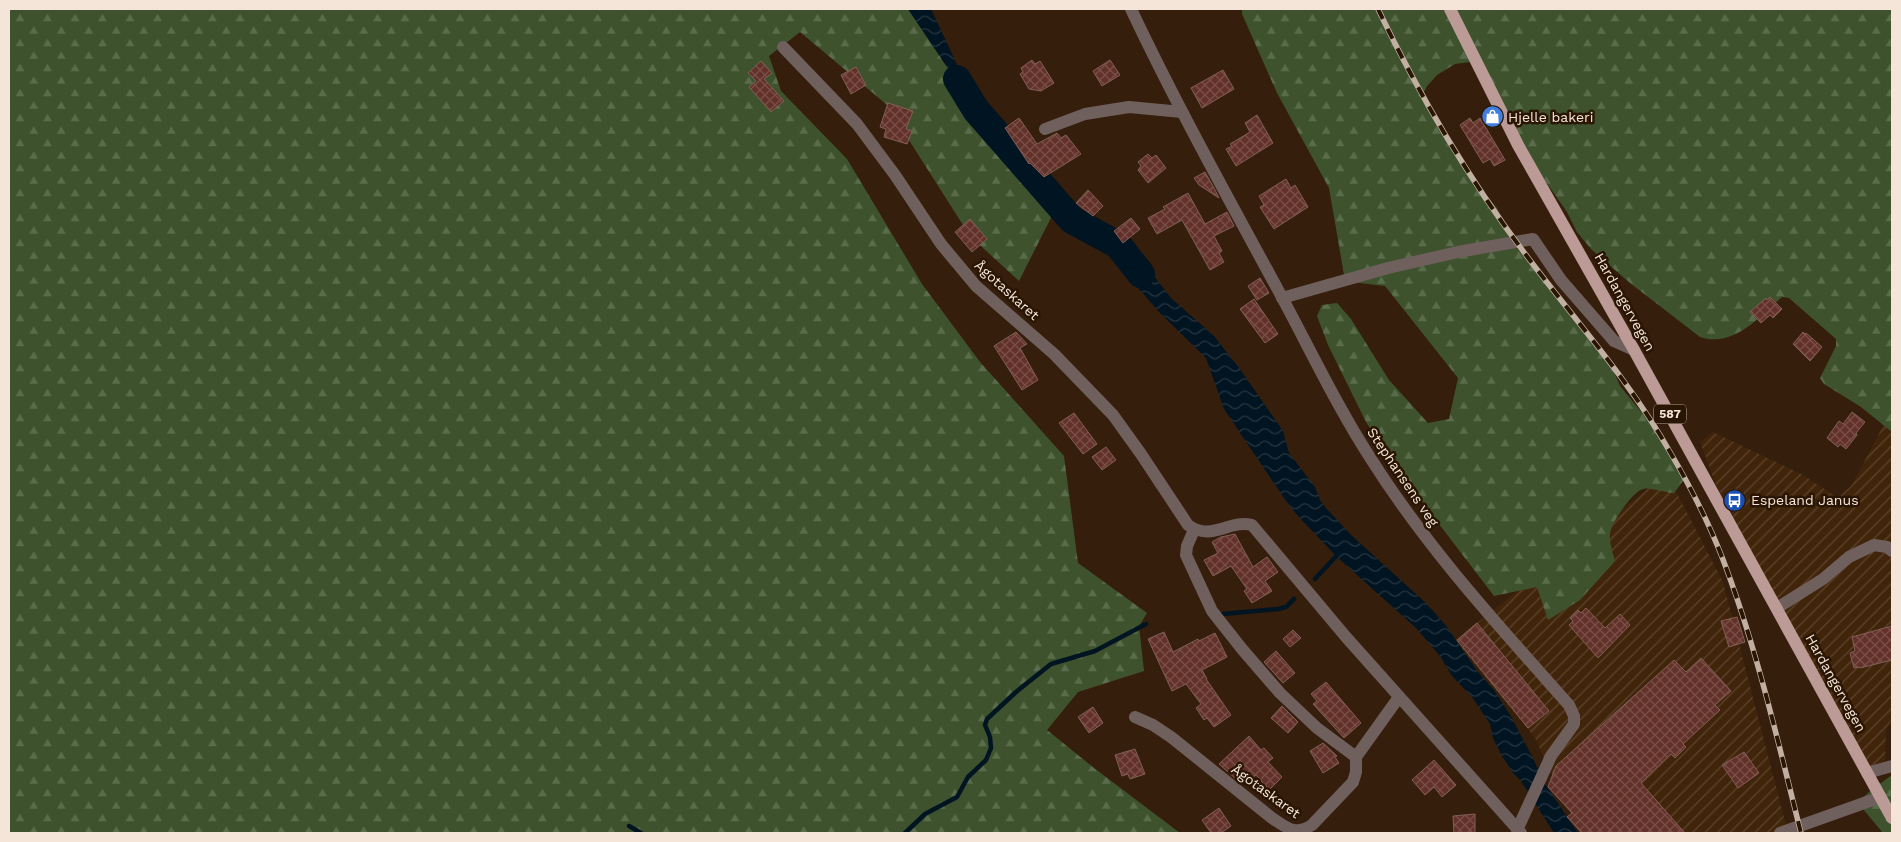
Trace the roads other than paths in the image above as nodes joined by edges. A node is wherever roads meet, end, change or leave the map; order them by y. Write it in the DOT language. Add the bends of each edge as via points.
graph roads {
  1 [pos="1131,9"];
  2 [pos="1450,9"];
  3 [pos="783,47"];
  4 [pos="1182,112"];
  5 [pos="1045,128"];
  6 [pos="1282,298"];
  7 [pos="1634,350"];
  8 [pos="1194,530"];
  9 [pos="1892,551"];
  10 [pos="1778,608"];
  11 [pos="1399,697"];
  12 [pos="1135,717"];
  13 [pos="1356,757"];
  14 [pos="1892,766"];
  15 [pos="1867,772"];
  16 [pos="1881,797"];
  17 [pos="1892,818"];
  18 [pos="1519,832"];
  19 [pos="1780,833"];
  1 -- 4 [label="street, Stephansens veg"];
  2 -- 7 [label="main road, Hardangervegen / 587" via="1518,145"];
  3 -- 8 [label="street, Ågotaskaret" via="857,124 941,244 976,286 1054,354 1113,415 1183,520"];
  4 -- 5 [label="street" via="1129,107 1085,114"];
  4 -- 6 [label="street, Stephansens veg"];
  6 -- 7 [label="street" via="1388,268 1533,239 1561,280 1614,341"];
  6 -- 18 [label="street, Stephansens veg" via="1371,460 1454,576 1568,705 1574,716 1574,724 1551,756"];
  7 -- 10 [label="main road, Hardangervegen / 587"];
  8 -- 11 [label="street" via="1210,532 1245,523 1252,525"];
  8 -- 13 [label="street" via="1186,555 1212,611 1280,693 1317,728"];
  9 -- 10 [label="street" via="1874,545 1849,558"];
  10 -- 15 [label="main road, Hardangervegen / 587"];
  11 -- 13 [label="street, Ågotaskaret"];
  11 -- 18 [label="street"];
  12 -- 13 [label="street, Ågotaskaret" via="1171,737 1272,818 1296,831 1312,825 1353,782"];
  14 -- 15 [label="street"];
  15 -- 16 [label="main road, Hardangervegen / 587"];
  16 -- 17 [label="main road, Hardangervegen / 587"];
  16 -- 19 [label="street"];
}
